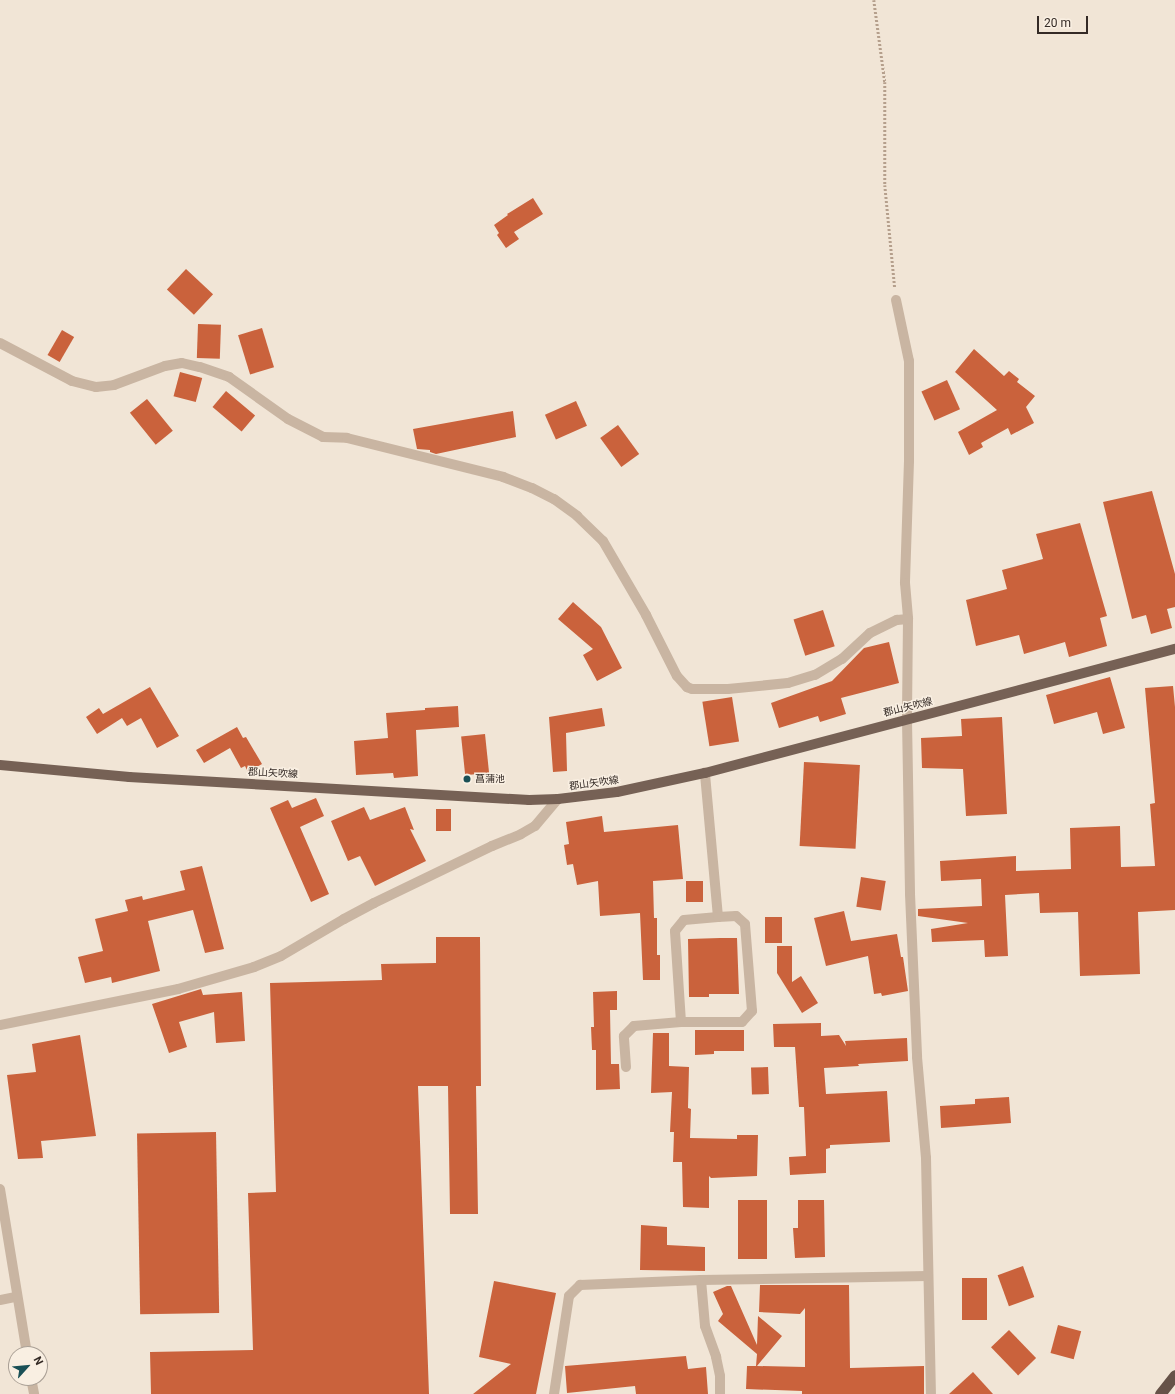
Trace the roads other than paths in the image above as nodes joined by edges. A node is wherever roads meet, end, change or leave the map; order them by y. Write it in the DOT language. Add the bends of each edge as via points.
graph roads {
  1 [pos="896,300"];
  2 [pos="0,343"];
  3 [pos="908,619"];
  4 [pos="1175,649"];
  5 [pos="907,720"];
  6 [pos="0,766"];
  7 [pos="705,773"];
  8 [pos="558,800"];
  9 [pos="718,917"];
  10 [pos="681,1022"];
  11 [pos="0,1025"];
  12 [pos="626,1067"];
  13 [pos="0,1190"];
  14 [pos="928,1276"];
  15 [pos="701,1280"];
  16 [pos="16,1297"];
  17 [pos="0,1300"];
  18 [pos="25,1346"];
  19 [pos="1175,1375"];
  20 [pos="554,1394"];
  21 [pos="720,1394"];
  22 [pos="931,1394"];
  23 [pos="1160,1394"];
  1 -- 3 [label="street" via="908,361 909,461 905,583"];
  2 -- 3 [label="street" via="72,381 96,387 114,385 165,366 182,363 200,367 229,377 288,419 323,437 347,438 503,477 532,488 554,499 577,516 603,541 646,615 677,676 692,689 728,689 788,683 816,676 842,659 870,633 897,620"];
  3 -- 5 [label="street"];
  4 -- 5 [label="main road, 郡山矢吹線"];
  5 -- 7 [label="main road, 郡山矢吹線"];
  5 -- 14 [label="street" via="910,894 917,1057 926,1158"];
  6 -- 8 [label="main road, 郡山矢吹線" via="145,778"];
  7 -- 8 [label="main road, 郡山矢吹線" via="617,792"];
  7 -- 9 [label="street"];
  8 -- 11 [label="street" via="534,826 521,834 368,906 280,956 261,964 178,989"];
  9 -- 10 [label="street" via="684,920 675,931"];
  9 -- 10 [label="street" via="736,916 744,924 752,1011 742,1022"];
  10 -- 12 [label="street" via="634,1026 624,1036"];
  13 -- 16 [label="street"];
  14 -- 15 [label="street"];
  14 -- 22 [label="street"];
  15 -- 20 [label="street" via="580,1285 569,1296"];
  15 -- 21 [label="street" via="705,1326 720,1376"];
  16 -- 17 [label="street"];
  16 -- 18 [label="street"];
  19 -- 23 [label="highway"];
}
